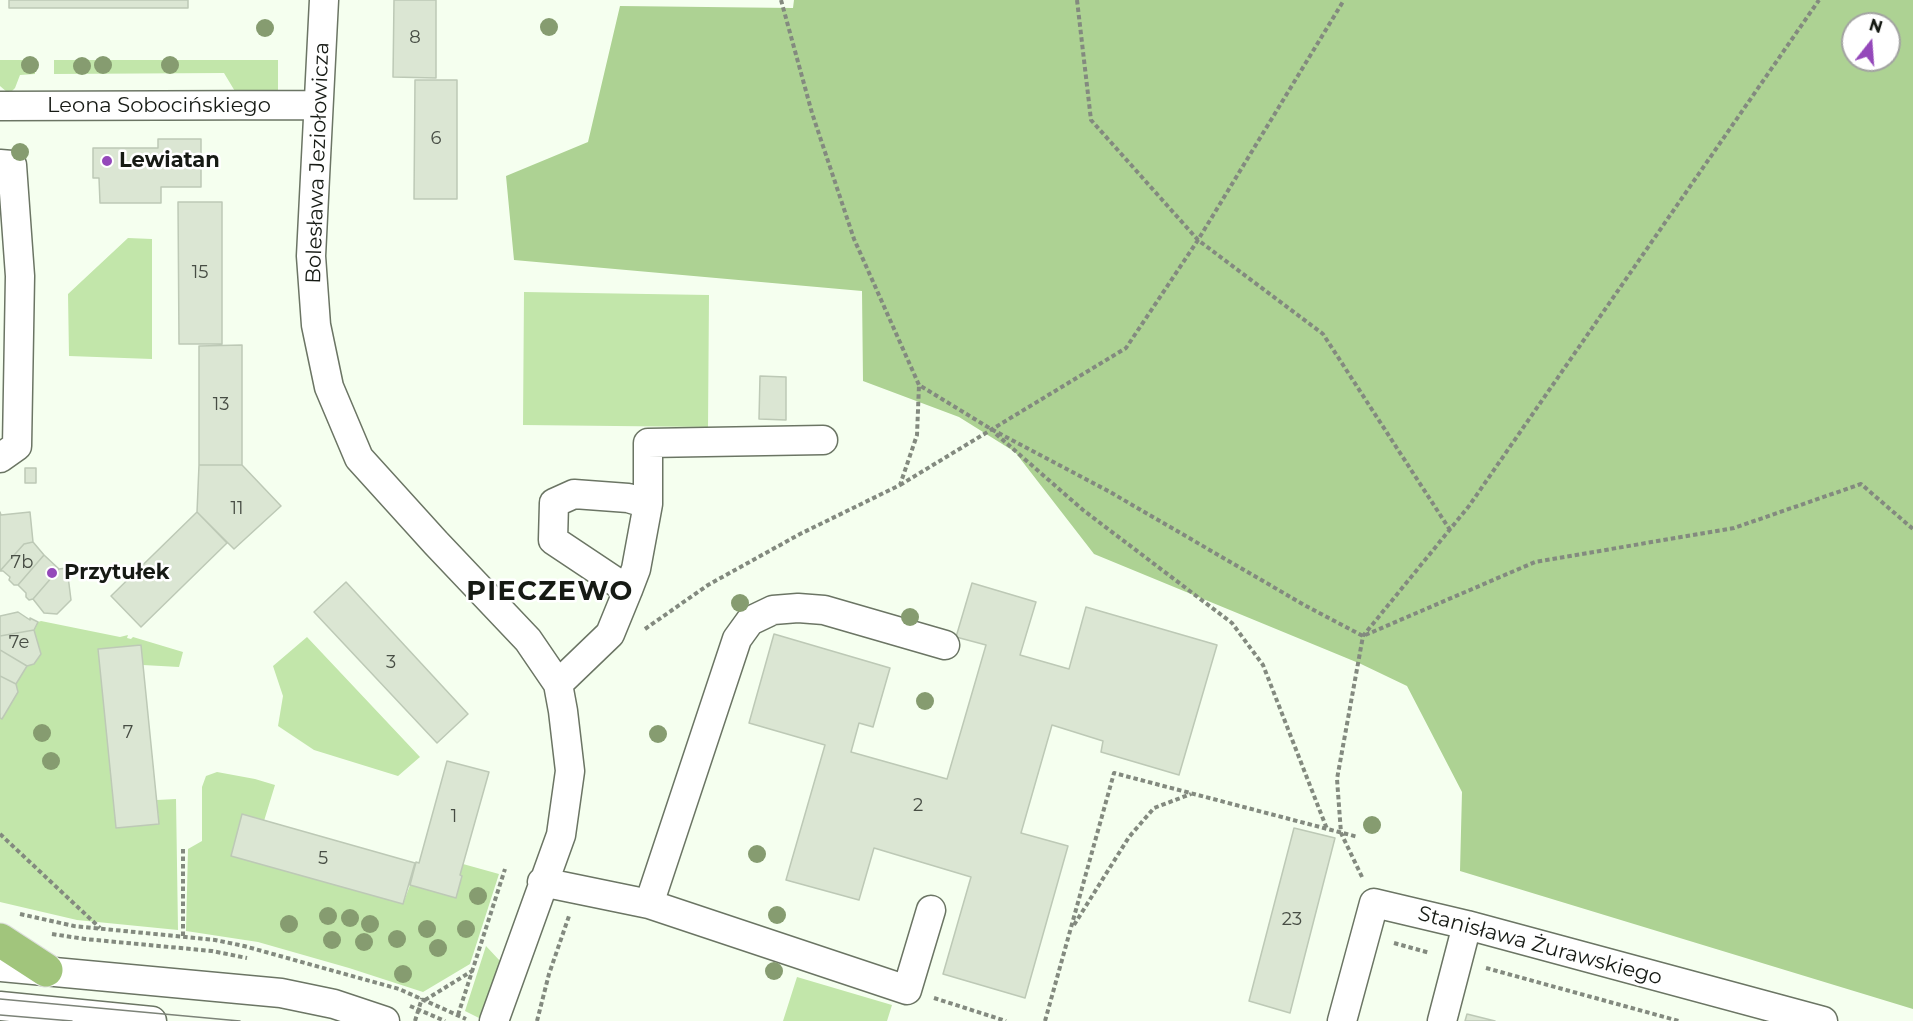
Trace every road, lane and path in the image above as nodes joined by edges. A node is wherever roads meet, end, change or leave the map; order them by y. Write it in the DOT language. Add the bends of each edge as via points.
graph roads {
  1 [pos="324,0"];
  2 [pos="780,0"];
  3 [pos="1077,0"];
  4 [pos="1344,0"];
  5 [pos="1819,0"];
  6 [pos="318,105"];
  7 [pos="0,106"];
  8 [pos="0,164"];
  9 [pos="1198,240"];
  10 [pos="919,385"];
  11 [pos="991,429"];
  12 [pos="823,440"];
  13 [pos="0,458"];
  14 [pos="900,485"];
  15 [pos="648,504"];
  16 [pos="1913,529"];
  17 [pos="1450,530"];
  18 [pos="628,590"];
  19 [pos="610,634"];
  20 [pos="1363,636"];
  21 [pos="945,645"];
  22 [pos="558,684"];
  23 [pos="1192,794"];
  24 [pos="1327,829"];
  25 [pos="1341,832"];
  26 [pos="0,834"];
  27 [pos="1358,837"];
  28 [pos="183,849"];
  29 [pos="506,869"];
  30 [pos="542,882"];
  31 [pos="1374,903"];
  32 [pos="649,904"];
  33 [pos="931,910"];
  34 [pos="571,912"];
  35 [pos="1467,925"];
  36 [pos="5,926"];
  37 [pos="102,929"];
  38 [pos="1070,930"];
  39 [pos="1365,936"];
  40 [pos="183,937"];
  41 [pos="1458,960"];
  42 [pos="0,967"];
  43 [pos="46,970"];
  44 [pos="472,970"];
  45 [pos="907,990"];
  46 [pos="423,999"];
  47 [pos="0,1006"];
  48 [pos="458,1015"];
  49 [pos="152,1021"];
  50 [pos="385,1021"];
  51 [pos="415,1021"];
  52 [pos="469,1021"];
  53 [pos="494,1021"];
  54 [pos="537,1021"];
  55 [pos="1006,1021"];
  56 [pos="1045,1021"];
  57 [pos="1342,1021"];
  58 [pos="1442,1021"];
  59 [pos="1679,1021"];
  60 [pos="1823,1021"];
  1 -- 6 [label="street, Bolesława Jeziołowicza"];
  2 -- 10 [label="path" via="812,114 854,239"];
  3 -- 9 [label="path" via="1091,120"];
  4 -- 9 [label="path"];
  5 -- 17 [label="path"];
  6 -- 7 [label="street, Leona Sobocińskiego"];
  6 -- 22 [label="street, Bolesława Jeziołowicza" via="311,256 316,325 329,387 359,458 528,640"];
  8 -- 13 [label="street" via="12,165 20,276 17,446"];
  9 -- 11 [label="path" via="1126,348"];
  9 -- 17 [label="path" via="1323,334"];
  10 -- 11 [label="path"];
  10 -- 14 [label="path" via="917,435"];
  11 -- 14 [label="path"];
  11 -- 20 [label="path"];
  11 -- 24 [label="path" via="1083,510 1232,623 1263,665"];
  12 -- 15 [label="street" via="648,443"];
  14 -- 19 [label="path" via="708,585 637,634"];
  15 -- 18 [label="street" via="636,569"];
  15 -- 18 [label="street" via="628,498 574,494 554,503 553,540"];
  16 -- 20 [label="path" via="1861,484 1734,528 1535,562"];
  17 -- 20 [label="path"];
  18 -- 19 [label="street"];
  19 -- 22 [label="street"];
  20 -- 25 [label="path" via="1337,779"];
  21 -- 32 [label="street" via="824,610 772,610 750,621 737,639"];
  22 -- 30 [label="street, Bolesława Jeziołowicza" via="570,771 561,835"];
  23 -- 24 [label="path"];
  23 -- 38 [label="path" via="1154,808 1129,837"];
  23 -- 38 [label="path" via="1114,773"];
  24 -- 25 [label="path"];
  25 -- 27 [label="path"];
  25 -- 31 [label="path"];
  26 -- 37 [label="path"];
  28 -- 40 [label="path"];
  29 -- 44 [label="path"];
  30 -- 32 [label="street"];
  30 -- 53 [label="street, Bolesława Jeziołowicza"];
  31 -- 35 [label="street, Stanisława Żurawskiego"];
  31 -- 39 [label="street"];
  32 -- 45 [label="street"];
  33 -- 45 [label="street"];
  34 -- 54 [label="path"];
  35 -- 41 [label="street"];
  35 -- 60 [label="street, Stanisława Żurawskiego"];
  36 -- 37 [label="path" via="55,923"];
  36 -- 43 [label="main road"];
  37 -- 40 [label="path"];
  38 -- 56 [label="path"];
  39 -- 41 [label="path"];
  39 -- 57 [label="street"];
  40 -- 46 [label="path" via="244,946"];
  41 -- 58 [label="street"];
  41 -- 59 [label="path"];
  42 -- 43 [label="street"];
  43 -- 50 [label="street" via="281,993 334,1004"];
  44 -- 46 [label="path"];
  44 -- 48 [label="path"];
  45 -- 55 [label="path"];
  46 -- 48 [label="path"];
  46 -- 51 [label="path"];
  47 -- 49 [label="street"];
  48 -- 52 [label="path"];
}
